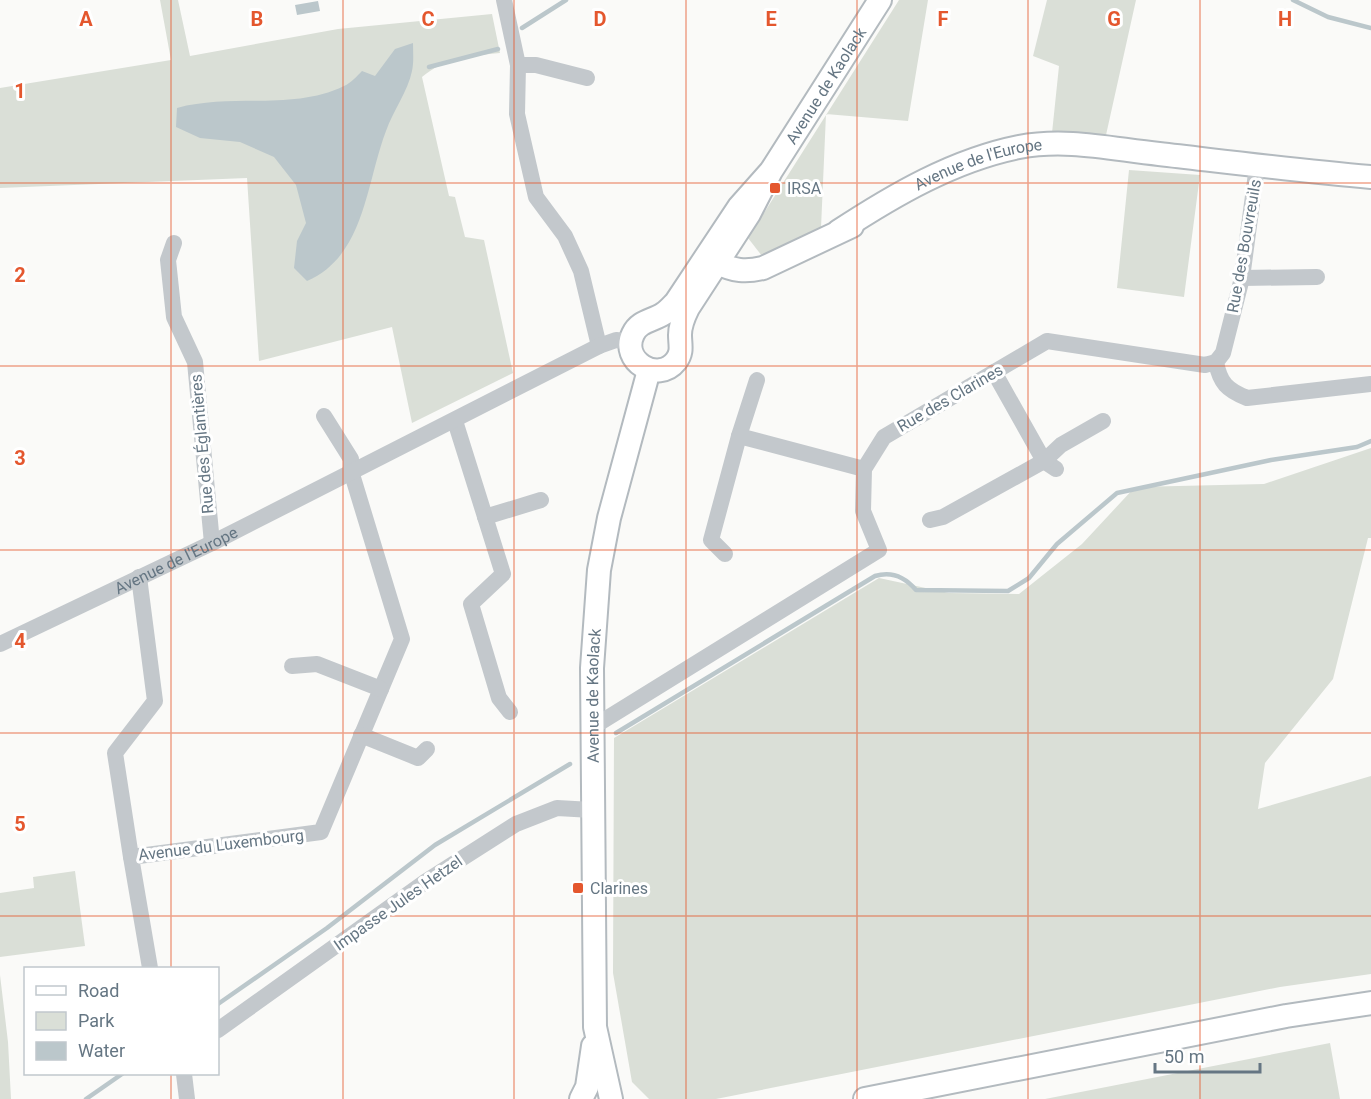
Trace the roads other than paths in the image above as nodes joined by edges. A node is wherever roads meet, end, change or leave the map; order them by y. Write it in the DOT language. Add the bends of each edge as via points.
graph roads {
  1 [pos="504,0"];
  2 [pos="880,0"];
  3 [pos="518,65"];
  4 [pos="587,78"];
  5 [pos="1257,166"];
  6 [pos="771,171"];
  7 [pos="1371,177"];
  8 [pos="174,243"];
  9 [pos="718,263"];
  10 [pos="1317,277"];
  11 [pos="1242,278"];
  12 [pos="692,279"];
  13 [pos="652,320"];
  14 [pos="680,335"];
  15 [pos="630,342"];
  16 [pos="599,346"];
  17 [pos="1216,362"];
  18 [pos="649,370"];
  19 [pos="994,372"];
  20 [pos="757,380"];
  21 [pos="1371,384"];
  22 [pos="324,416"];
  23 [pos="455,421"];
  24 [pos="1103,421"];
  25 [pos="739,436"];
  26 [pos="1050,465"];
  27 [pos="864,469"];
  28 [pos="351,471"];
  29 [pos="541,500"];
  30 [pos="485,517"];
  31 [pos="930,520"];
  32 [pos="212,543"];
  33 [pos="725,554"];
  34 [pos="139,577"];
  35 [pos="0,644"];
  36 [pos="292,666"];
  37 [pos="381,689"];
  38 [pos="510,712"];
  39 [pos="591,722"];
  40 [pos="361,735"];
  41 [pos="428,749"];
  42 [pos="592,810"];
  43 [pos="131,857"];
  44 [pos="150,967"];
  45 [pos="1371,1004"];
  46 [pos="1371,1019"];
  47 [pos="595,1027"];
  48 [pos="219,1029"];
  49 [pos="184,1075"];
  50 [pos="187,1099"];
  51 [pos="581,1099"];
  52 [pos="611,1099"];
  53 [pos="865,1099"];
  54 [pos="934,1099"];
  1 -- 3 [label="street"];
  2 -- 6 [label="street, Avenue de Kaolack"];
  3 -- 4 [label="street" via="536,65"];
  3 -- 16 [label="street" via="517,114 536,197 565,236 581,271"];
  5 -- 7 [label="street, Avenue de l'Europe"];
  5 -- 9 [label="street, Avenue de l'Europe" via="1100,144 1061,143 999,151 934,176 839,231 763,268 741,271"];
  5 -- 11 [label="street, Rue des Bouvreuils"];
  6 -- 9 [label="street, Avenue de Kaolack"];
  6 -- 12 [label="street, Avenue de Kaolack" via="739,207"];
  8 -- 32 [label="street, Rue des Églantières" via="168,260 174,317 195,362"];
  9 -- 12 [label="street"];
  9 -- 14 [label="street, Avenue de Kaolack" via="688,308"];
  10 -- 11 [label="street"];
  11 -- 17 [label="street, Rue des Bouvreuils" via="1223,353"];
  12 -- 13 [label="street, Avenue de Kaolack" via="676,302"];
  13 -- 14 [label="street" via="669,323"];
  13 -- 15 [label="street, Avenue de Kaolack" via="638,327"];
  14 -- 18 [label="street, Avenue de Kaolack" via="678,359 665,369"];
  15 -- 16 [label="street, Avenue de l'Europe" via="616,340"];
  15 -- 18 [label="street" via="637,362"];
  16 -- 23 [label="street, Avenue de l'Europe"];
  17 -- 19 [label="street, Rue des Clarines" via="1205,365 1047,342"];
  17 -- 21 [label="street" via="1219,380 1232,392 1247,398"];
  18 -- 39 [label="street, Avenue de Kaolack" via="599,570"];
  19 -- 26 [label="street"];
  19 -- 27 [label="street, Rue des Clarines" via="884,437"];
  20 -- 25 [label="street"];
  22 -- 28 [label="street" via="351,459"];
  23 -- 28 [label="street, Avenue de l'Europe"];
  23 -- 30 [label="street"];
  24 -- 26 [label="street" via="1061,445"];
  25 -- 27 [label="street"];
  25 -- 33 [label="street" via="711,540"];
  26 -- 31 [label="street"];
  27 -- 39 [label="street" via="863,511 879,550 602,722"];
  28 -- 32 [label="street, Avenue de l'Europe"];
  28 -- 37 [label="street, Avenue du Luxembourg" via="402,639"];
  29 -- 30 [label="street"];
  30 -- 38 [label="street" via="503,574 471,604 499,698"];
  32 -- 34 [label="street, Avenue de l'Europe"];
  34 -- 35 [label="street, Avenue de l'Europe"];
  34 -- 43 [label="street, Avenue du Luxembourg" via="155,701 115,753"];
  36 -- 37 [label="street" via="317,664"];
  37 -- 40 [label="street, Avenue du Luxembourg"];
  39 -- 42 [label="street, Avenue de Kaolack"];
  40 -- 41 [label="street" via="418,759"];
  40 -- 43 [label="street, Avenue du Luxembourg" via="321,832"];
  42 -- 47 [label="street, Avenue de Kaolack"];
  42 -- 48 [label="street, Impasse Jules Hetzel" via="557,808 516,824 425,882"];
  43 -- 44 [label="street"];
  45 -- 53 [label="street" via="1286,1016"];
  46 -- 54 [label="street" via="1331,1023"];
  47 -- 51 [label="street, Avenue de Kaolack" via="587,1087"];
  47 -- 52 [label="street, Avenue de Kaolack"];
  49 -- 50 [label="street"];
}
